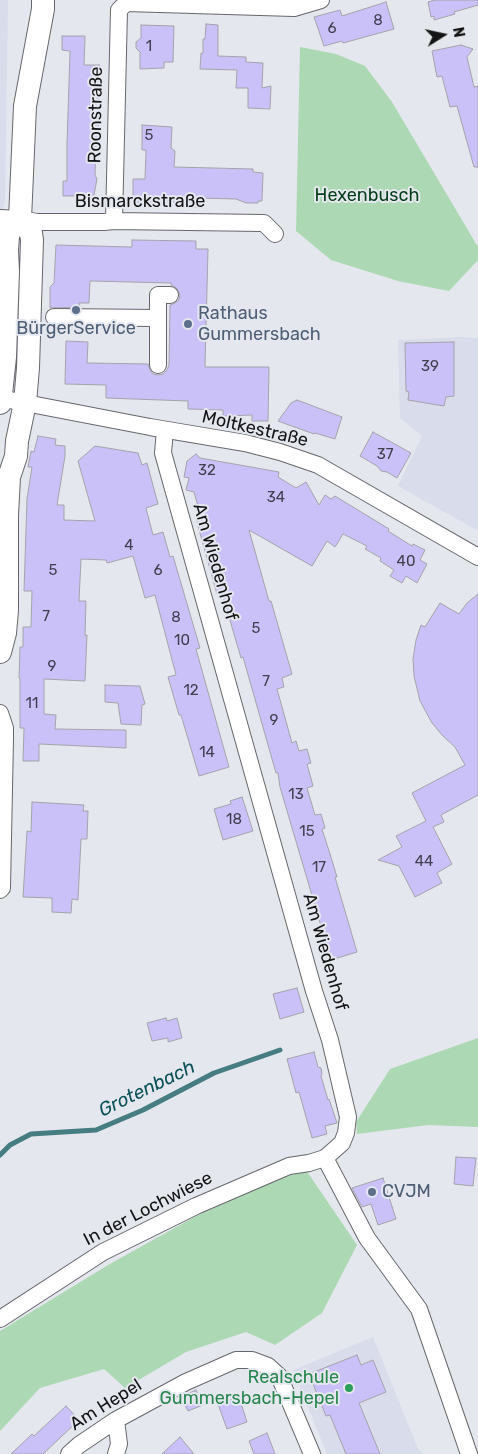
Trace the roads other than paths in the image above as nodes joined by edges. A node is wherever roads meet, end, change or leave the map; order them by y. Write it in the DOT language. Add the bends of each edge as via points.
graph roads {
  1 [pos="43,0"];
  2 [pos="321,0"];
  3 [pos="10,219"];
  4 [pos="114,221"];
  5 [pos="275,234"];
  6 [pos="170,296"];
  7 [pos="3,308"];
  8 [pos="54,317"];
  9 [pos="158,318"];
  10 [pos="158,365"];
  11 [pos="0,400"];
  12 [pos="25,403"];
  13 [pos="166,430"];
  14 [pos="4,467"];
  15 [pos="478,557"];
  16 [pos="0,652"];
  17 [pos="0,712"];
  18 [pos="0,890"];
  19 [pos="325,1158"];
  20 [pos="0,1319"];
  21 [pos="116,1420"];
  22 [pos="69,1454"];
  23 [pos="116,1454"];
  24 [pos="312,1454"];
  25 [pos="469,1454"];
  1 -- 3 [label="street"];
  2 -- 4 [label="street, Roonstraße" via="294,8 126,3 119,10"];
  3 -- 4 [label="street, Bismarckstraße"];
  3 -- 7 [label="street"];
  3 -- 12 [label="street" via="31,233 32,240"];
  4 -- 5 [label="street, Bismarckstraße" via="264,222"];
  6 -- 9 [label="street" via="158,295"];
  7 -- 11 [label="street" via="4,366"];
  8 -- 9 [label="street"];
  9 -- 10 [label="street"];
  11 -- 12 [label="street, Moltkestraße"];
  12 -- 13 [label="street, Moltkestraße"];
  12 -- 14 [label="street" via="16,456"];
  13 -- 15 [label="street, Moltkestraße" via="267,448 318,465"];
  13 -- 19 [label="street, Am Wiedenhof" via="163,453 330,1040 348,1117 342,1143"];
  14 -- 16 [label="street" via="7,610"];
  17 -- 18 [label="street" via="5,728"];
  19 -- 20 [label="street, In der Lochwiese" via="289,1166 196,1206 111,1248"];
  19 -- 25 [label="street" via="368,1238 419,1309"];
  21 -- 22 [label="street, Am Hepel"];
  21 -- 23 [label="street" via="120,1444"];
  21 -- 24 [label="street, Am Hepel" via="186,1382 236,1360 252,1360 268,1366 279,1376"];
}
